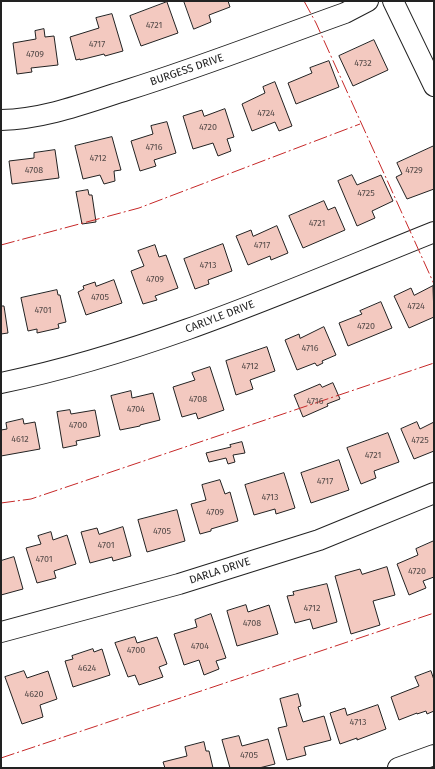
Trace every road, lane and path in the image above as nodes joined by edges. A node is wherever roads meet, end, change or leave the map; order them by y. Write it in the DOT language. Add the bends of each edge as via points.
graph roads {
  1 [pos="368,1"];
  2 [pos="393,1"];
  3 [pos="434,86"];
  4 [pos="1,120"];
  5 [pos="434,232"];
  6 [pos="1,383"];
  7 [pos="434,493"];
  8 [pos="1,632"];
  9 [pos="434,755"];
  10 [pos="398,768"];
  1 -- 4 [label="street, BURGESS DRIVE" via="345,12 173,76 62,111"];
  2 -- 3 [label="street"];
  5 -- 6 [label="street, CARLYLE DRIVE" via="208,322 107,357"];
  7 -- 8 [label="street, DARLA DRIVE" via="312,542 179,584"];
  9 -- 10 [label="street"];
}
